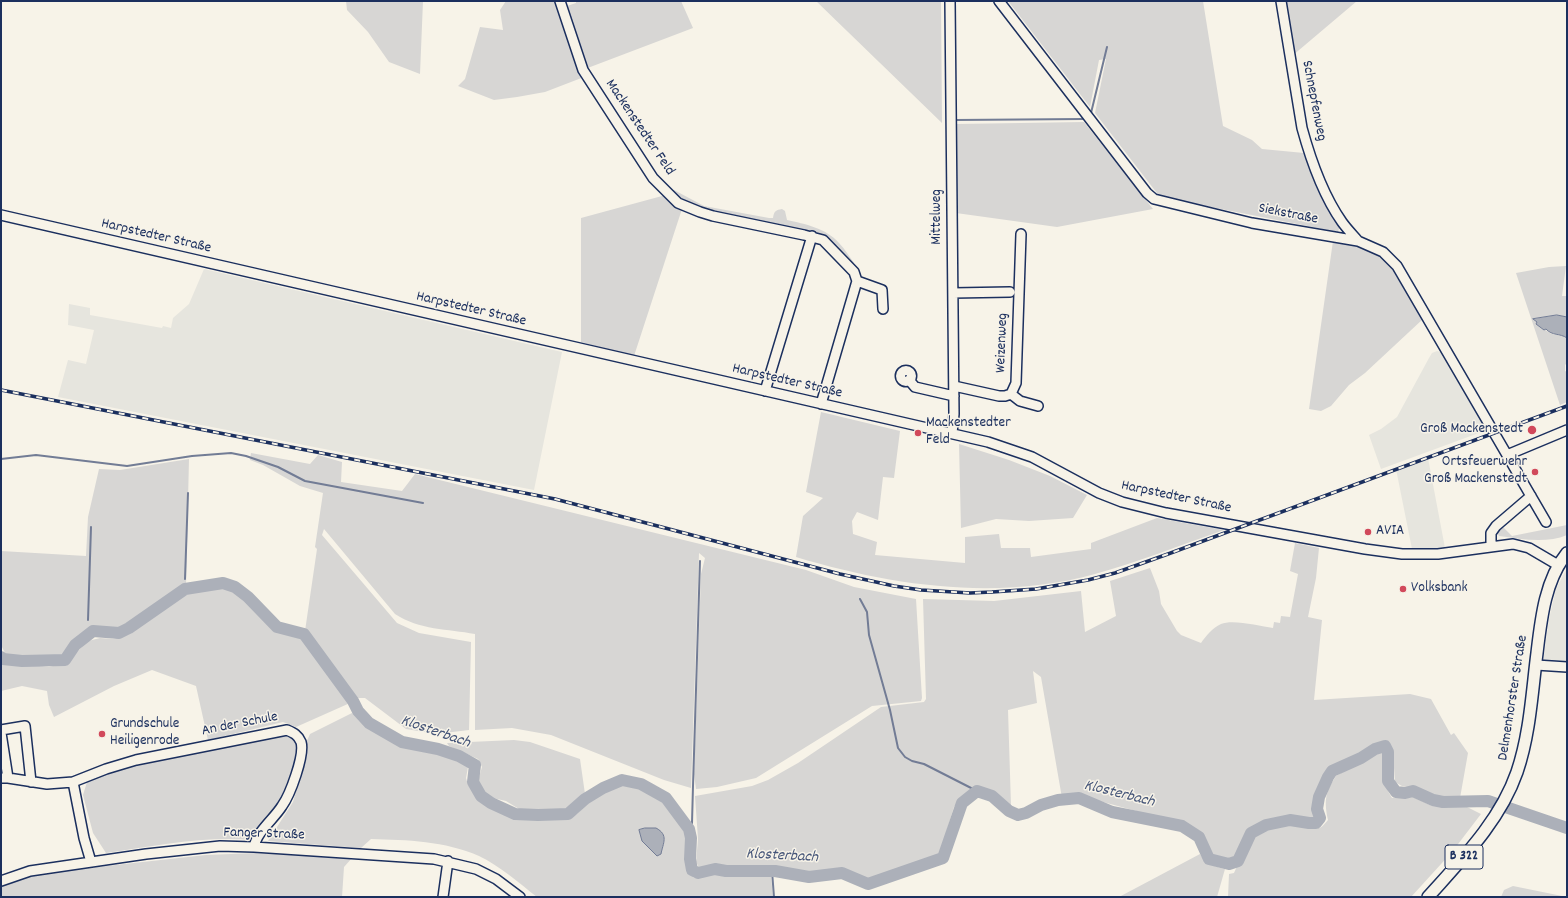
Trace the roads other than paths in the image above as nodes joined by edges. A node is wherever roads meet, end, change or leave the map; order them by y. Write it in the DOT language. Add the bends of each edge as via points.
graph roads {
  1 [pos="560,1"];
  2 [pos="950,1"];
  3 [pos="999,1"];
  4 [pos="1281,1"];
  5 [pos="1,215"];
  6 [pos="1020,234"];
  7 [pos="812,236"];
  8 [pos="1358,242"];
  9 [pos="857,281"];
  10 [pos="1010,292"];
  11 [pos="953,293"];
  12 [pos="883,309"];
  13 [pos="909,380"];
  14 [pos="954,386"];
  15 [pos="765,391"];
  16 [pos="1011,394"];
  17 [pos="954,396"];
  18 [pos="821,404"];
  19 [pos="1038,406"];
  20 [pos="1567,430"];
  21 [pos="952,434"];
  22 [pos="1507,455"];
  23 [pos="1531,496"];
  24 [pos="1546,522"];
  25 [pos="1491,546"];
  26 [pos="1567,552"];
  27 [pos="1558,565"];
  28 [pos="1536,665"];
  29 [pos="1567,667"];
  30 [pos="1,730"];
  31 [pos="1,733"];
  32 [pos="4,778"];
  33 [pos="31,782"];
  34 [pos="73,782"];
  35 [pos="254,847"];
  36 [pos="448,861"];
  37 [pos="91,862"];
  38 [pos="1,881"];
  39 [pos="443,897"];
  40 [pos="520,897"];
  41 [pos="1428,897"];
  1 -- 7 [label="street, Mackenstedter Feld" via="583,70 653,178 678,203 713,216"];
  2 -- 11 [label="street, Mittelweg"];
  3 -- 8 [label="street, Siekstraße" via="1154,199 1252,223"];
  4 -- 8 [label="street, Schnepfenweg" via="1306,143 1330,200 1342,222"];
  5 -- 15 [label="street, Harpstedter Straße"];
  6 -- 16 [label="street, Weizenweg" via="1016,383"];
  7 -- 9 [label="street, Mackenstedter Feld" via="823,240 842,258 854,272"];
  7 -- 15 [label="street"];
  8 -- 22 [label="street, Siekstraße" via="1383,252 1397,266"];
  9 -- 12 [label="street" via="882,290"];
  9 -- 18 [label="street"];
  10 -- 11 [label="street"];
  11 -- 14 [label="street, Mittelweg"];
  13 -- 17 [label="street" via="915,387"];
  14 -- 16 [label="street, Weizenweg" via="999,396"];
  14 -- 17 [label="street, Mittelweg"];
  15 -- 18 [label="street, Harpstedter Straße"];
  16 -- 19 [label="street" via="1020,401"];
  17 -- 21 [label="street, Mittelweg"];
  18 -- 21 [label="street, Harpstedter Straße"];
  20 -- 22 [label="street"];
  21 -- 25 [label="street, Harpstedter Straße" via="988,442 1032,457 1102,494 1138,507 1383,552 1438,554"];
  22 -- 23 [label="street, Siekstraße"];
  23 -- 24 [label="street, Siekstraße"];
  23 -- 25 [label="street" via="1491,532"];
  25 -- 27 [label="street, Harpstedter Straße" via="1524,546"];
  26 -- 27 [label="main road, Delmenhorster Straße / B 322"];
  27 -- 28 [label="main road, Delmenhorster Straße / B 322" via="1546,602"];
  28 -- 29 [label="street"];
  28 -- 41 [label="main road, Delmenhorster Straße / B 322" via="1522,752 1517,772 1504,800 1478,840"];
  30 -- 33 [label="street" via="25,726"];
  31 -- 32 [label="street"];
  32 -- 33 [label="street, An der Schule"];
  33 -- 34 [label="street, An der Schule"];
  34 -- 35 [label="street, An der Schule" via="106,768 136,760 287,730 296,734 301,742 301,753 288,798 258,837"];
  34 -- 37 [label="street"];
  35 -- 36 [label="street, Fanger Straße"];
  35 -- 37 [label="street, Fanger Straße" via="220,846"];
  36 -- 39 [label="street"];
  36 -- 40 [label="street, Fanger Straße" via="476,868"];
  37 -- 38 [label="street, Fanger Straße" via="30,871"];
}
